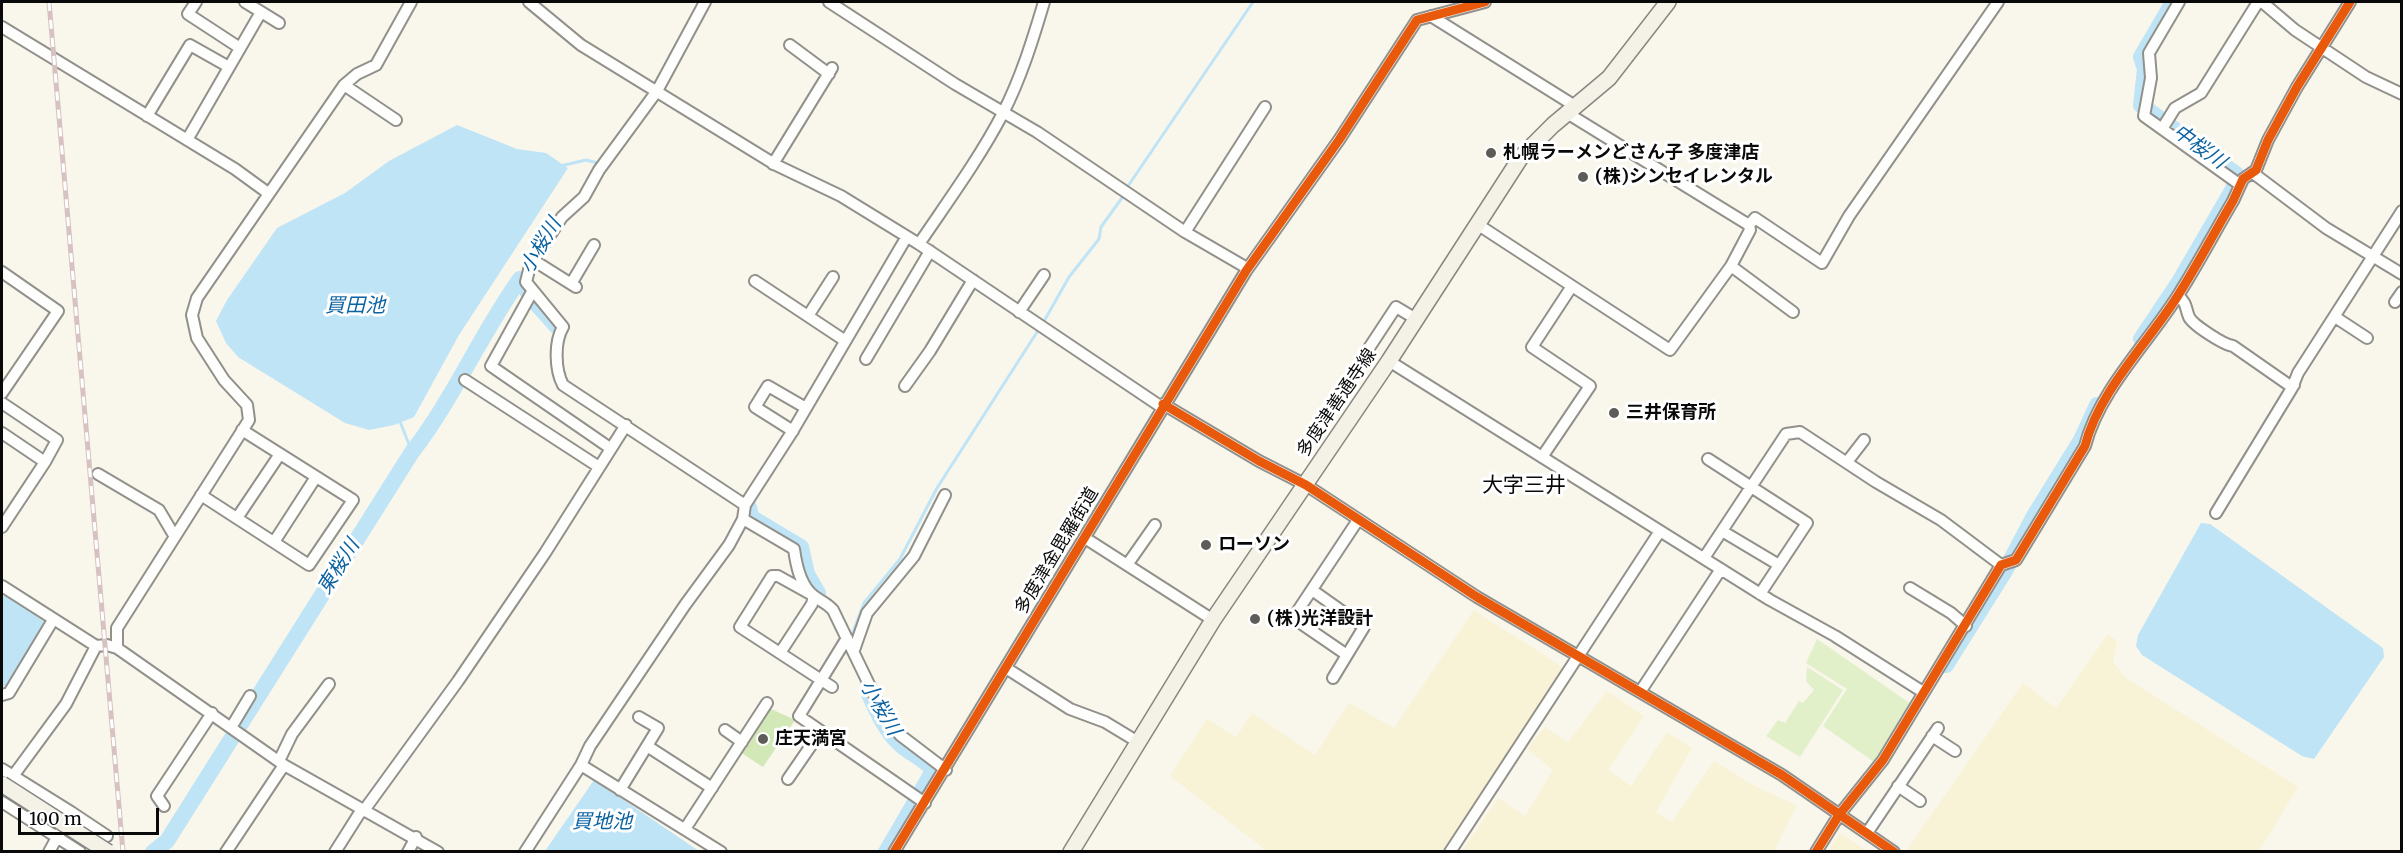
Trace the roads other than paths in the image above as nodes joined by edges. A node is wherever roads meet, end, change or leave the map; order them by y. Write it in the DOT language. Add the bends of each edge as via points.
graph roads {
  1 [pos="196,2"];
  2 [pos="245,2"];
  3 [pos="411,2"];
  4 [pos="529,2"];
  5 [pos="705,2"];
  6 [pos="829,2"];
  7 [pos="1044,2"];
  8 [pos="1485,2"];
  9 [pos="1668,2"];
  10 [pos="1998,2"];
  11 [pos="2179,2"];
  12 [pos="2260,2"];
  13 [pos="2350,2"];
  14 [pos="261,12"];
  15 [pos="1431,16"];
  16 [pos="279,23"];
  17 [pos="2,27"];
  18 [pos="790,45"];
  19 [pos="2322,46"];
  20 [pos="240,48"];
  21 [pos="229,67"];
  22 [pos="344,85"];
  23 [pos="657,91"];
  24 [pos="2402,94"];
  25 [pos="1265,107"];
  26 [pos="1571,110"];
  27 [pos="1004,112"];
  28 [pos="147,116"];
  29 [pos="396,120"];
  30 [pos="2164,126"];
  31 [pos="186,140"];
  32 [pos="773,164"];
  33 [pos="2253,173"];
  34 [pos="2236,182"];
  35 [pos="268,193"];
  36 [pos="2402,211"];
  37 [pos="1477,224"];
  38 [pos="1749,225"];
  39 [pos="1185,232"];
  40 [pos="906,238"];
  41 [pos="920,244"];
  42 [pos="594,245"];
  43 [pos="930,251"];
  44 [pos="2373,256"];
  45 [pos="534,260"];
  46 [pos="1731,266"];
  47 [pos="1247,268"];
  48 [pos="2,272"];
  49 [pos="1044,274"];
  50 [pos="2402,274"];
  51 [pos="833,277"];
  52 [pos="755,280"];
  53 [pos="973,280"];
  54 [pos="1572,286"];
  55 [pos="2402,292"];
  56 [pos="531,294"];
  57 [pos="2178,296"];
  58 [pos="2395,302"];
  59 [pos="1019,312"];
  60 [pos="1793,312"];
  61 [pos="808,316"];
  62 [pos="2335,317"];
  63 [pos="1416,319"];
  64 [pos="2367,338"];
  65 [pos="844,340"];
  66 [pos="1369,348"];
  67 [pos="866,359"];
  68 [pos="1389,361"];
  69 [pos="465,380"];
  70 [pos="2294,385"];
  71 [pos="905,386"];
  72 [pos="2,393"];
  73 [pos="2,403"];
  74 [pos="1163,406"];
  75 [pos="806,408"];
  76 [pos="626,425"];
  77 [pos="242,430"];
  78 [pos="793,431"];
  79 [pos="2,433"];
  80 [pos="1863,440"];
  81 [pos="610,448"];
  82 [pos="280,454"];
  83 [pos="1542,457"];
  84 [pos="1708,459"];
  85 [pos="45,462"];
  86 [pos="1846,462"];
  87 [pos="599,467"];
  88 [pos="98,474"];
  89 [pos="316,477"];
  90 [pos="1306,485"];
  91 [pos="1751,486"];
  92 [pos="201,495"];
  93 [pos="945,495"];
  94 [pos="745,505"];
  95 [pos="2216,513"];
  96 [pos="237,518"];
  97 [pos="743,519"];
  98 [pos="1358,520"];
  99 [pos="1155,525"];
  100 [pos="2,527"];
  101 [pos="1660,531"];
  102 [pos="1722,531"];
  103 [pos="175,537"];
  104 [pos="1085,538"];
  105 [pos="274,542"];
  106 [pos="1704,558"];
  107 [pos="2006,563"];
  108 [pos="1127,564"];
  109 [pos="1779,565"];
  110 [pos="1721,569"];
  111 [pos="2,586"];
  112 [pos="1910,588"];
  113 [pos="1312,590"];
  114 [pos="1760,594"];
  115 [pos="814,596"];
  116 [pos="53,620"];
  117 [pos="1213,620"];
  118 [pos="1966,626"];
  119 [pos="847,638"];
  120 [pos="96,646"];
  121 [pos="117,648"];
  122 [pos="854,650"];
  123 [pos="780,653"];
  124 [pos="1347,655"];
  125 [pos="1579,658"];
  126 [pos="1006,668"];
  127 [pos="1333,678"];
  128 [pos="821,680"];
  129 [pos="329,684"];
  130 [pos="832,687"];
  131 [pos="1640,692"];
  132 [pos="1923,692"];
  133 [pos="2,694"];
  134 [pos="250,696"];
  135 [pos="767,703"];
  136 [pos="212,713"];
  137 [pos="639,717"];
  138 [pos="235,728"];
  139 [pos="725,730"];
  140 [pos="821,731"];
  141 [pos="742,742"];
  142 [pos="1138,742"];
  143 [pos="647,746"];
  144 [pos="1955,751"];
  145 [pos="282,763"];
  146 [pos="581,765"];
  147 [pos="2,769"];
  148 [pos="946,770"];
  149 [pos="788,779"];
  150 [pos="7,780"];
  151 [pos="1898,786"];
  152 [pos="712,788"];
  153 [pos="621,789"];
  154 [pos="2,792"];
  155 [pos="1920,801"];
  156 [pos="2,802"];
  157 [pos="925,803"];
  158 [pos="164,806"];
  159 [pos="365,809"];
  160 [pos="71,813"];
  161 [pos="1839,815"];
  162 [pos="685,829"];
  163 [pos="1867,833"];
  164 [pos="56,837"];
  165 [pos="416,837"];
  166 [pos="108,844"];
  167 [pos="1076,850"];
  168 [pos="49,852"];
  169 [pos="80,852"];
  170 [pos="226,852"];
  171 [pos="335,852"];
  172 [pos="408,852"];
  173 [pos="438,852"];
  174 [pos="525,852"];
  175 [pos="721,852"];
  176 [pos="894,852"];
  177 [pos="1450,852"];
  178 [pos="1816,852"];
  179 [pos="1894,852"];
  1 -- 20 [label="street" via="188,14"];
  2 -- 14 [label="street"];
  3 -- 22 [label="street" via="376,65"];
  4 -- 23 [label="street" via="581,45"];
  5 -- 23 [label="street"];
  6 -- 27 [label="street"];
  7 -- 27 [label="street"];
  8 -- 15 [label="street"];
  9 -- 26 [label="main road, 多度津善通寺線" via="1615,71"];
  10 -- 38 [label="street" via="1849,216 1822,263 1755,218"];
  11 -- 30 [label="street" via="2149,53 2151,78 2146,111"];
  12 -- 19 [label="street"];
  12 -- 30 [label="street" via="2202,93 2175,108"];
  13 -- 19 [label="street"];
  14 -- 16 [label="street"];
  14 -- 20 [label="street"];
  15 -- 26 [label="street"];
  15 -- 47 [label="street, 多度津金毘羅街道" via="1417,20 1339,140"];
  17 -- 28 [label="street"];
  18 -- 32 [label="street" via="831,71"];
  19 -- 24 [label="street" via="2366,77"];
  19 -- 33 [label="street"];
  20 -- 21 [label="street"];
  21 -- 28 [label="street" via="190,45"];
  21 -- 31 [label="street"];
  22 -- 29 [label="street" via="380,103"];
  22 -- 35 [label="street"];
  23 -- 32 [label="street"];
  23 -- 45 [label="street" via="598,170 584,197 562,217"];
  25 -- 39 [label="street"];
  26 -- 37 [label="main road, 多度津善通寺線" via="1521,157"];
  26 -- 38 [label="street"];
  27 -- 39 [label="street"];
  27 -- 41 [label="street"];
  28 -- 31 [label="street"];
  30 -- 34 [label="street"];
  31 -- 35 [label="street"];
  32 -- 40 [label="street" via="841,196"];
  33 -- 34 [label="street"];
  33 -- 44 [label="street" via="2326,228"];
  34 -- 57 [label="street" via="2233,201"];
  35 -- 77 [label="street" via="197,298 192,315 205,353 247,405 249,420"];
  36 -- 44 [label="street"];
  37 -- 54 [label="street"];
  37 -- 63 [label="main road, 多度津善通寺線"];
  38 -- 46 [label="street"];
  39 -- 47 [label="street"];
  40 -- 41 [label="street"];
  40 -- 65 [label="street"];
  41 -- 43 [label="street"];
  42 -- 45 [label="street" via="573,285"];
  43 -- 53 [label="street"];
  43 -- 67 [label="street" via="908,298"];
  44 -- 50 [label="street"];
  44 -- 62 [label="street"];
  45 -- 56 [label="street" via="526,282"];
  46 -- 54 [label="street" via="1670,350"];
  46 -- 60 [label="street"];
  47 -- 74 [label="street, 多度津金毘羅街道"];
  48 -- 72 [label="street" via="58,311"];
  49 -- 59 [label="street"];
  51 -- 61 [label="street"];
  52 -- 61 [label="street"];
  53 -- 59 [label="street"];
  53 -- 71 [label="street"];
  54 -- 83 [label="street" via="1532,347 1590,386"];
  55 -- 58 [label="street"];
  56 -- 76 [label="street" via="561,330 557,374 563,385"];
  56 -- 81 [label="street" via="490,366"];
  57 -- 70 [label="street" via="2185,302 2190,320"];
  57 -- 107 [label="street" via="2110,393 2088,432 2085,446 2016,560"];
  59 -- 74 [label="street"];
  61 -- 65 [label="street"];
  62 -- 64 [label="street"];
  62 -- 70 [label="street"];
  63 -- 66 [label="street" via="1396,307"];
  63 -- 68 [label="main road, 多度津善通寺線"];
  65 -- 75 [label="street"];
  68 -- 83 [label="street"];
  68 -- 90 [label="main road, 多度津善通寺線"];
  69 -- 87 [label="street"];
  70 -- 95 [label="street"];
  73 -- 85 [label="street" via="57,440"];
  74 -- 90 [label="street"];
  74 -- 104 [label="street, 多度津金毘羅街道"];
  75 -- 78 [label="street"];
  75 -- 78 [label="street" via="768,386 755,407"];
  76 -- 81 [label="street"];
  76 -- 94 [label="street"];
  77 -- 82 [label="street"];
  77 -- 92 [label="street"];
  78 -- 94 [label="street"];
  79 -- 85 [label="street"];
  80 -- 86 [label="street"];
  81 -- 87 [label="street"];
  82 -- 89 [label="street"];
  82 -- 96 [label="street"];
  83 -- 101 [label="street"];
  84 -- 91 [label="street"];
  85 -- 100 [label="street"];
  86 -- 91 [label="street" via="1793,431 1786,434"];
  86 -- 107 [label="street"];
  87 -- 159 [label="street" via="458,681"];
  88 -- 103 [label="street" via="159,510"];
  89 -- 105 [label="street"];
  89 -- 105 [label="street" via="353,500 309,566"];
  90 -- 98 [label="street"];
  90 -- 117 [label="main road, 多度津善通寺線"];
  91 -- 102 [label="street"];
  91 -- 109 [label="street" via="1807,523"];
  92 -- 96 [label="street"];
  92 -- 103 [label="street"];
  93 -- 122 [label="street" via="914,556 867,613"];
  94 -- 97 [label="street"];
  96 -- 105 [label="street"];
  97 -- 115 [label="street" via="794,549 796,567"];
  97 -- 146 [label="street"];
  98 -- 113 [label="street"];
  98 -- 125 [label="street"];
  99 -- 108 [label="street"];
  101 -- 106 [label="street"];
  101 -- 125 [label="street"];
  102 -- 106 [label="street"];
  102 -- 109 [label="street"];
  103 -- 121 [label="street" via="117,628"];
  104 -- 108 [label="street"];
  104 -- 126 [label="street, 多度津金毘羅街道"];
  106 -- 110 [label="street"];
  107 -- 118 [label="street"];
  108 -- 117 [label="street"];
  109 -- 114 [label="street"];
  110 -- 114 [label="street"];
  110 -- 131 [label="street"];
  111 -- 116 [label="street"];
  112 -- 118 [label="street"];
  113 -- 124 [label="street" via="1364,627"];
  113 -- 124 [label="street" via="1293,618"];
  114 -- 132 [label="street"];
  115 -- 119 [label="street" via="833,610"];
  115 -- 123 [label="street"];
  115 -- 123 [label="street" via="772,576 740,627"];
  116 -- 120 [label="street"];
  116 -- 133 [label="street" via="9,693"];
  117 -- 142 [label="main road, 多度津善通寺線"];
  118 -- 132 [label="street"];
  119 -- 122 [label="street"];
  119 -- 128 [label="street"];
  120 -- 121 [label="street"];
  120 -- 150 [label="street" via="66,704"];
  121 -- 136 [label="street"];
  122 -- 148 [label="street" via="879,705 900,735"];
  123 -- 128 [label="street"];
  124 -- 127 [label="street"];
  125 -- 131 [label="street"];
  125 -- 177 [label="street"];
  126 -- 142 [label="street" via="1070,709 1105,722"];
  126 -- 148 [label="street, 多度津金毘羅街道"];
  128 -- 130 [label="street"];
  128 -- 140 [label="street" via="799,716"];
  129 -- 145 [label="street" via="292,734"];
  131 -- 161 [label="street" via="1782,775"];
  132 -- 161 [label="street" via="1883,760"];
  134 -- 138 [label="street"];
  135 -- 141 [label="street"];
  136 -- 138 [label="street"];
  136 -- 158 [label="street" via="157,796"];
  137 -- 143 [label="street" via="658,728"];
  138 -- 145 [label="street"];
  139 -- 141 [label="street"];
  140 -- 149 [label="street" via="796,759"];
  140 -- 157 [label="street"];
  141 -- 152 [label="street"];
  142 -- 167 [label="main road, 多度津善通寺線"];
  143 -- 152 [label="street"];
  143 -- 153 [label="street"];
  144 -- 151 [label="street" via="1935,732"];
  145 -- 159 [label="street"];
  145 -- 170 [label="street"];
  146 -- 153 [label="street"];
  146 -- 174 [label="street"];
  147 -- 150 [label="street"];
  148 -- 157 [label="street, 多度津金毘羅街道"];
  150 -- 154 [label="street"];
  150 -- 160 [label="street"];
  150 -- 166 [label="main road, bridge"];
  151 -- 155 [label="street"];
  151 -- 163 [label="street"];
  152 -- 162 [label="street"];
  153 -- 162 [label="street"];
  156 -- 164 [label="street"];
  157 -- 176 [label="street, 多度津金毘羅街道"];
  159 -- 165 [label="street"];
  159 -- 171 [label="street"];
  160 -- 164 [label="street"];
  160 -- 166 [label="street"];
  161 -- 163 [label="street"];
  161 -- 178 [label="street"];
  162 -- 175 [label="street"];
  163 -- 179 [label="street"];
  164 -- 168 [label="street"];
  164 -- 169 [label="street"];
  165 -- 172 [label="street"];
  165 -- 173 [label="street"];
}
